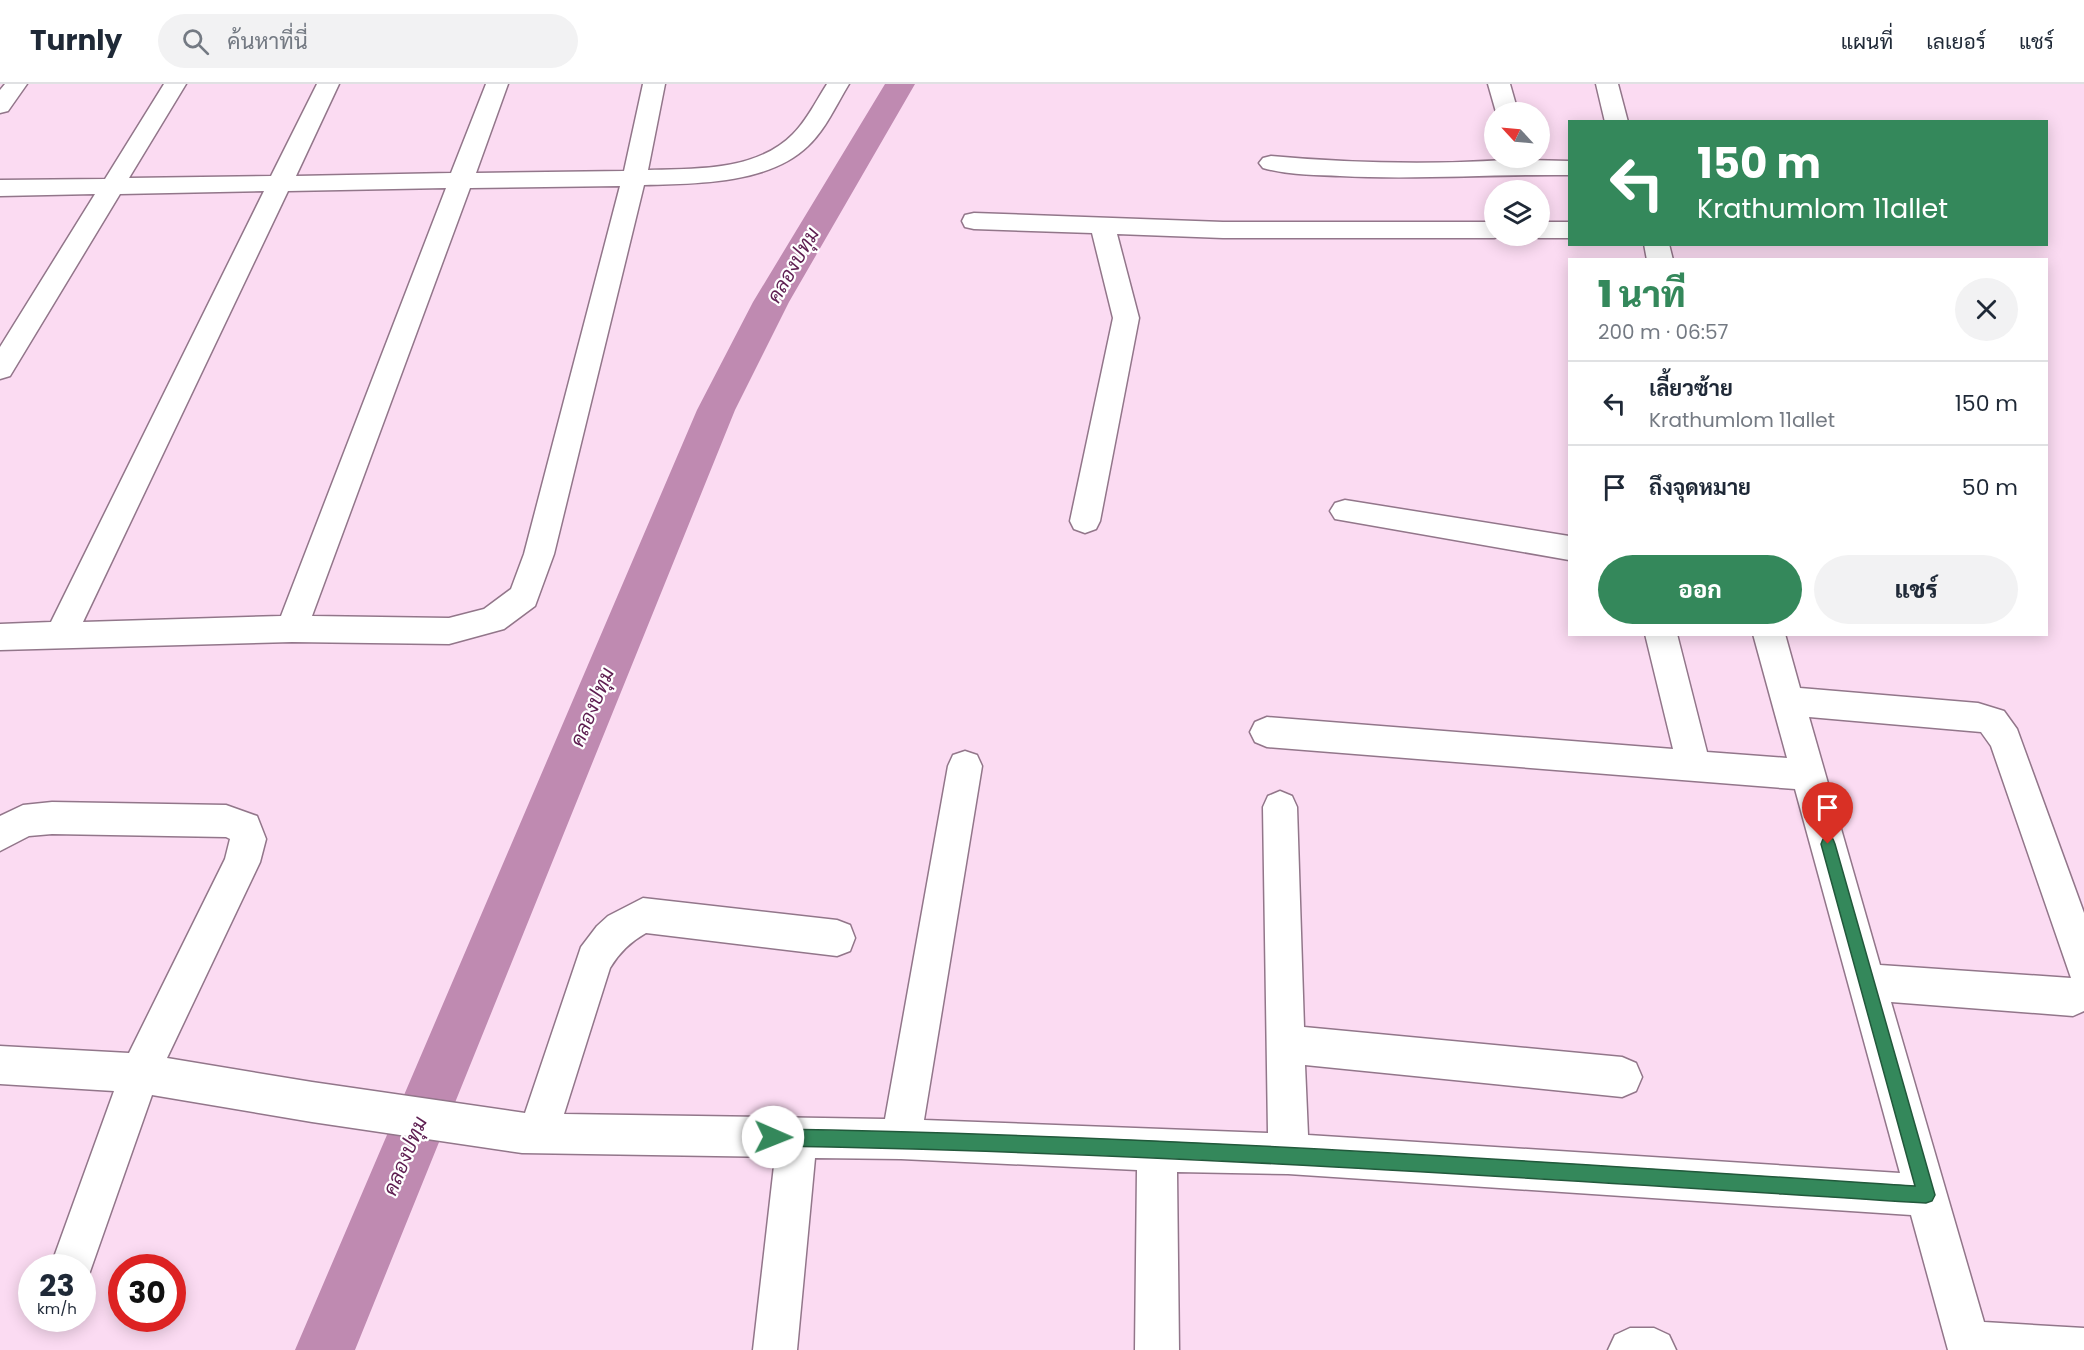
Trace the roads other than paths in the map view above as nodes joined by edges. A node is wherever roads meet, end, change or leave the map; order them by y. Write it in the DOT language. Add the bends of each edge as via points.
graph roads {
  1 [pos="16,84"];
  2 [pos="175,84"];
  3 [pos="328,84"];
  4 [pos="497,84"];
  5 [pos="654,84"];
  6 [pos="838,84"];
  7 [pos="1499,84"];
  8 [pos="1607,84"];
  9 [pos="1504,102"];
  10 [pos="0,106"];
  11 [pos="1616,120"];
  12 [pos="1271,163"];
  13 [pos="1550,166"];
  14 [pos="1484,168"];
  15 [pos="1568,168"];
  16 [pos="634,178"];
  17 [pos="461,181"];
  18 [pos="278,184"];
  19 [pos="112,186"];
  20 [pos="0,188"];
  21 [pos="974,221"];
  22 [pos="1103,226"];
  23 [pos="1484,230"];
  24 [pos="1550,230"];
  25 [pos="1568,230"];
  26 [pos="0,369"];
  27 [pos="1345,511"];
  28 [pos="1085,521"];
  29 [pos="1568,548"];
  30 [pos="292,629"];
  31 [pos="61,635"];
  32 [pos="1662,636"];
  33 [pos="1770,636"];
  34 [pos="0,637"];
  35 [pos="1788,701"];
  36 [pos="1267,732"];
  37 [pos="965,766"];
  38 [pos="1694,766"];
  39 [pos="1809,775"];
  40 [pos="1280,807"];
  41 [pos="0,835"];
  42 [pos="837,938"];
  43 [pos="1867,982"];
  44 [pos="2081,990"];
  45 [pos="1286,1044"];
  46 [pos="0,1065"];
  47 [pos="140,1073"];
  48 [pos="1622,1077"];
  49 [pos="530,1134"];
  50 [pos="797,1138"];
  51 [pos="901,1139"];
  52 [pos="1157,1151"];
  53 [pos="1288,1154"];
  54 [pos="1926,1195"];
  55 [pos="76,1254"];
  56 [pos="1969,1347"];
  57 [pos="775,1350"];
  58 [pos="1157,1350"];
  59 [pos="1630,1350"];
  60 [pos="1654,1350"];
  61 [pos="2084,1350"];
  1 -- 10 [label="street"];
  2 -- 19 [label="street"];
  3 -- 18 [label="street"];
  4 -- 17 [label="street"];
  5 -- 16 [label="street"];
  6 -- 16 [label="street" via="810,130 781,154 742,170 690,177"];
  7 -- 9 [label="street"];
  8 -- 11 [label="street"];
  12 -- 14 [label="street" via="1383,172"];
  13 -- 15 [label="street"];
  16 -- 17 [label="street"];
  16 -- 30 [label="street" via="539,554 524,597 493,620 449,632"];
  17 -- 18 [label="street"];
  17 -- 30 [label="street"];
  18 -- 19 [label="street"];
  18 -- 31 [label="street"];
  19 -- 20 [label="street"];
  19 -- 26 [label="street"];
  21 -- 22 [label="street"];
  22 -- 23 [label="street"];
  22 -- 28 [label="street" via="1122,291 1125,318"];
  24 -- 25 [label="street"];
  27 -- 29 [label="street"];
  30 -- 31 [label="street"];
  31 -- 34 [label="street"];
  32 -- 38 [label="street"];
  33 -- 35 [label="street"];
  35 -- 39 [label="street"];
  35 -- 44 [label="street" via="1992,721 2005,739"];
  36 -- 38 [label="street"];
  37 -- 51 [label="street"];
  38 -- 39 [label="street"];
  39 -- 43 [label="street"];
  40 -- 45 [label="street"];
  41 -- 47 [label="street" via="23,821 52,818 226,821 245,827 248,839 242,862"];
  42 -- 49 [label="street" via="643,915 622,925 594,960"];
  43 -- 44 [label="street"];
  43 -- 54 [label="street"];
  45 -- 48 [label="street"];
  45 -- 53 [label="street"];
  46 -- 47 [label="street"];
  47 -- 49 [label="street"];
  47 -- 55 [label="street"];
  49 -- 50 [label="street"];
  50 -- 51 [label="street"];
  50 -- 57 [label="street"];
  51 -- 52 [label="street"];
  52 -- 53 [label="street"];
  52 -- 58 [label="street"];
  53 -- 54 [label="street"];
  54 -- 56 [label="street"];
  56 -- 61 [label="street"];
  59 -- 60 [label="street"];
}
